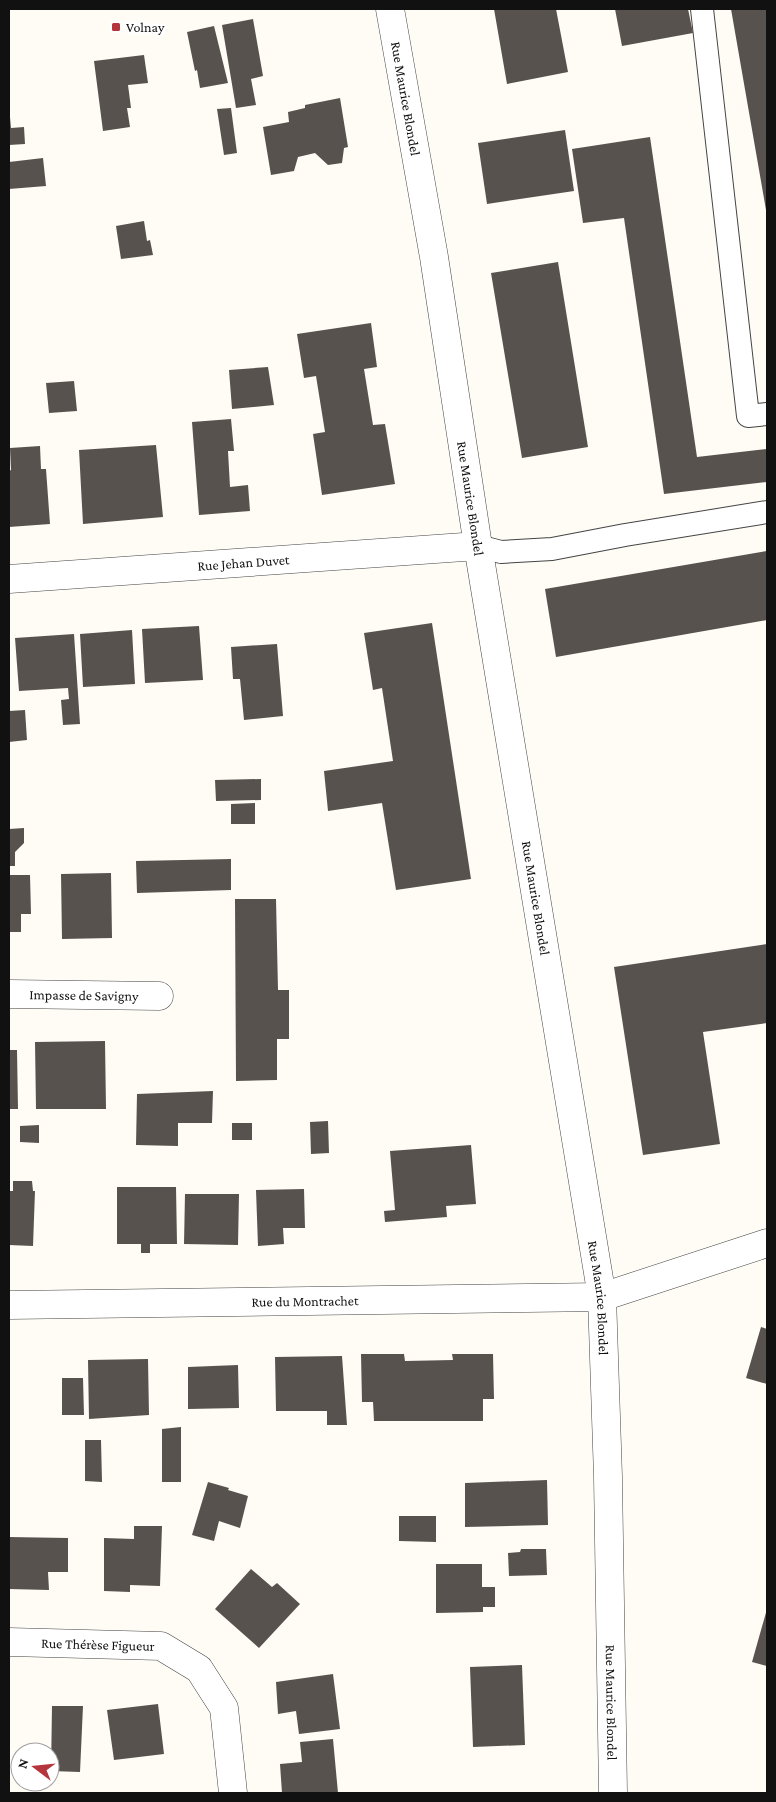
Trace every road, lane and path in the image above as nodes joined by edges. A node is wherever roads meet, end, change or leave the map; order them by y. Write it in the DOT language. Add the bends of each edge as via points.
graph roads {
  1 [pos="390,9"];
  2 [pos="702,9"];
  3 [pos="767,414"];
  4 [pos="767,512"];
  5 [pos="478,546"];
  6 [pos="9,580"];
  7 [pos="9,994"];
  8 [pos="159,996"];
  9 [pos="767,1243"];
  10 [pos="602,1297"];
  11 [pos="9,1305"];
  12 [pos="9,1642"];
  13 [pos="233,1793"];
  14 [pos="613,1793"];
  1 -- 5 [label="street, Rue Maurice Blondel" via="434,257"];
  2 -- 3 [label="lane" via="748,416"];
  4 -- 5 [label="lane" via="552,549 501,552"];
  5 -- 6 [label="street, Rue Jehan Duvet"];
  5 -- 10 [label="street, Rue Maurice Blondel"];
  7 -- 8 [label="street, Impasse de Savigny"];
  9 -- 10 [label="street, Rue du Montrachet"];
  10 -- 11 [label="street, Rue du Montrachet"];
  10 -- 14 [label="street, Rue Maurice Blondel"];
  12 -- 13 [label="street, Rue Thérèse Figueur" via="161,1646 199,1669 224,1708"];
}
